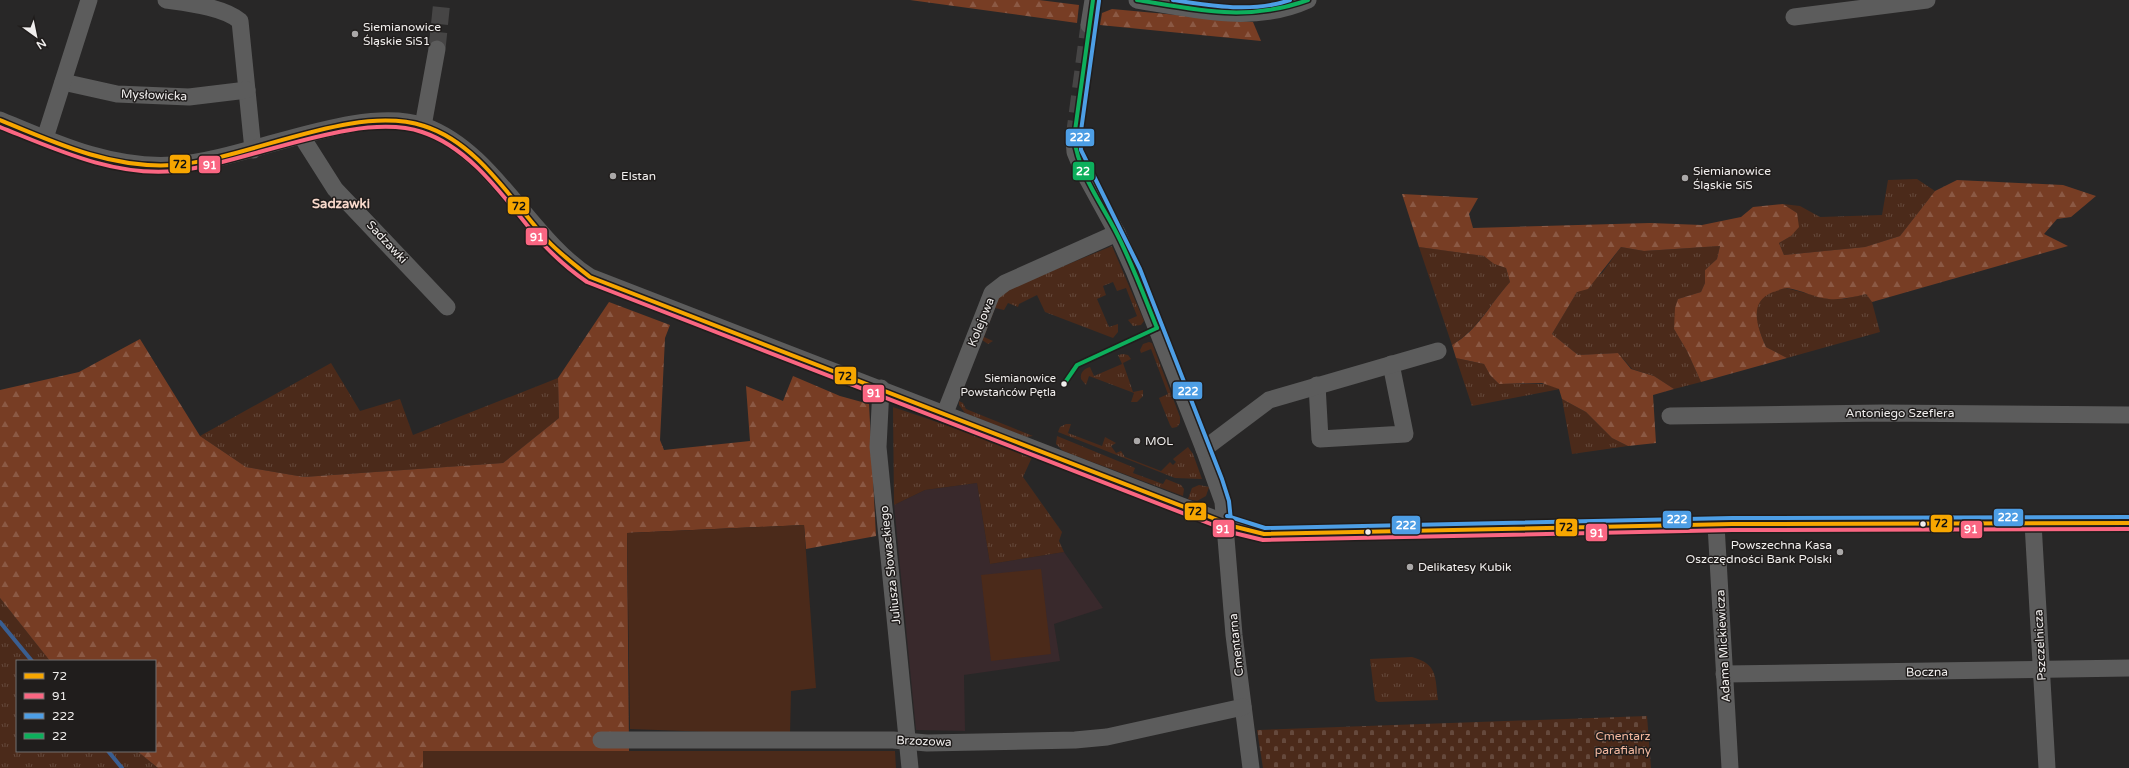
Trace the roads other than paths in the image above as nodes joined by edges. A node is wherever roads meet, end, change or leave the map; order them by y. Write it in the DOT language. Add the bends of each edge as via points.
graph roads {
  1 [pos="89,0"];
  2 [pos="166,0"];
  3 [pos="1093,0"];
  4 [pos="1137,0"];
  5 [pos="1308,0"];
  6 [pos="1927,0"];
  7 [pos="1794,17"];
  8 [pos="1089,25"];
  9 [pos="437,49"];
  10 [pos="63,82"];
  11 [pos="247,90"];
  12 [pos="0,120"];
  13 [pos="423,126"];
  14 [pos="302,137"];
  15 [pos="45,138"];
  16 [pos="1074,138"];
  17 [pos="253,150"];
  18 [pos="1117,233"];
  19 [pos="447,307"];
  20 [pos="1438,351"];
  21 [pos="1391,364"];
  22 [pos="1317,385"];
  23 [pos="881,388"];
  24 [pos="945,413"];
  25 [pos="2129,415"];
  26 [pos="1670,416"];
  27 [pos="1204,449"];
  28 [pos="1225,522"];
  29 [pos="2033,523"];
  30 [pos="2129,523"];
  31 [pos="1716,525"];
  32 [pos="2129,668"];
  33 [pos="2041,670"];
  34 [pos="1724,674"];
  35 [pos="1242,707"];
  36 [pos="601,740"];
  37 [pos="907,741"];
  38 [pos="910,768"];
  39 [pos="1251,768"];
  40 [pos="1730,768"];
  41 [pos="2047,768"];
  1 -- 10 [label="street"];
  2 -- 11 [label="street" via="190,3 234,16 240,21"];
  3 -- 8 [label="street"];
  4 -- 5 [label="street" via="1225,13 1250,14 1272,13"];
  6 -- 7 [label="street"];
  9 -- 13 [label="street"];
  10 -- 11 [label="street, Mysłowicka" via="117,94 189,97"];
  10 -- 15 [label="street"];
  11 -- 17 [label="street"];
  12 -- 15 [label="street"];
  13 -- 14 [label="street" via="370,121"];
  13 -- 23 [label="street" via="442,134 472,157 565,257 590,277"];
  14 -- 17 [label="street"];
  14 -- 19 [label="street, Sadzawki" via="335,189"];
  15 -- 17 [label="street" via="100,158 146,166 208,161"];
  16 -- 18 [label="street, Cmentarna" via="1075,152 1082,169"];
  18 -- 24 [label="street, Kolejowa" via="1005,283 992,293"];
  18 -- 27 [label="street, Cmentarna"];
  20 -- 21 [label="street"];
  21 -- 22 [label="street"];
  21 -- 22 [label="street" via="1405,434 1320,439"];
  22 -- 27 [label="street" via="1269,400"];
  23 -- 24 [label="street"];
  23 -- 37 [label="street, Juliusza Słowackiego" via="878,447"];
  24 -- 28 [label="street"];
  25 -- 26 [label="street, Antoniego Szeflera" via="1882,413"];
  27 -- 28 [label="street, Cmentarna" via="1223,502"];
  28 -- 31 [label="street" via="1264,534"];
  28 -- 35 [label="street, Cmentarna"];
  29 -- 30 [label="street"];
  29 -- 31 [label="street"];
  29 -- 33 [label="street, Pszczelnicza"];
  31 -- 34 [label="street, Adama Mickiewicza"];
  32 -- 33 [label="street, Boczna"];
  33 -- 34 [label="street, Boczna"];
  33 -- 41 [label="street, Pszczelnicza"];
  34 -- 40 [label="street, Adama Mickiewicza"];
  35 -- 37 [label="street, Brzozowa" via="1107,737 1075,740"];
  35 -- 39 [label="street, Cmentarna"];
  36 -- 37 [label="street, Brzozowa"];
  37 -- 38 [label="street, Juliusza Słowackiego"];
}
